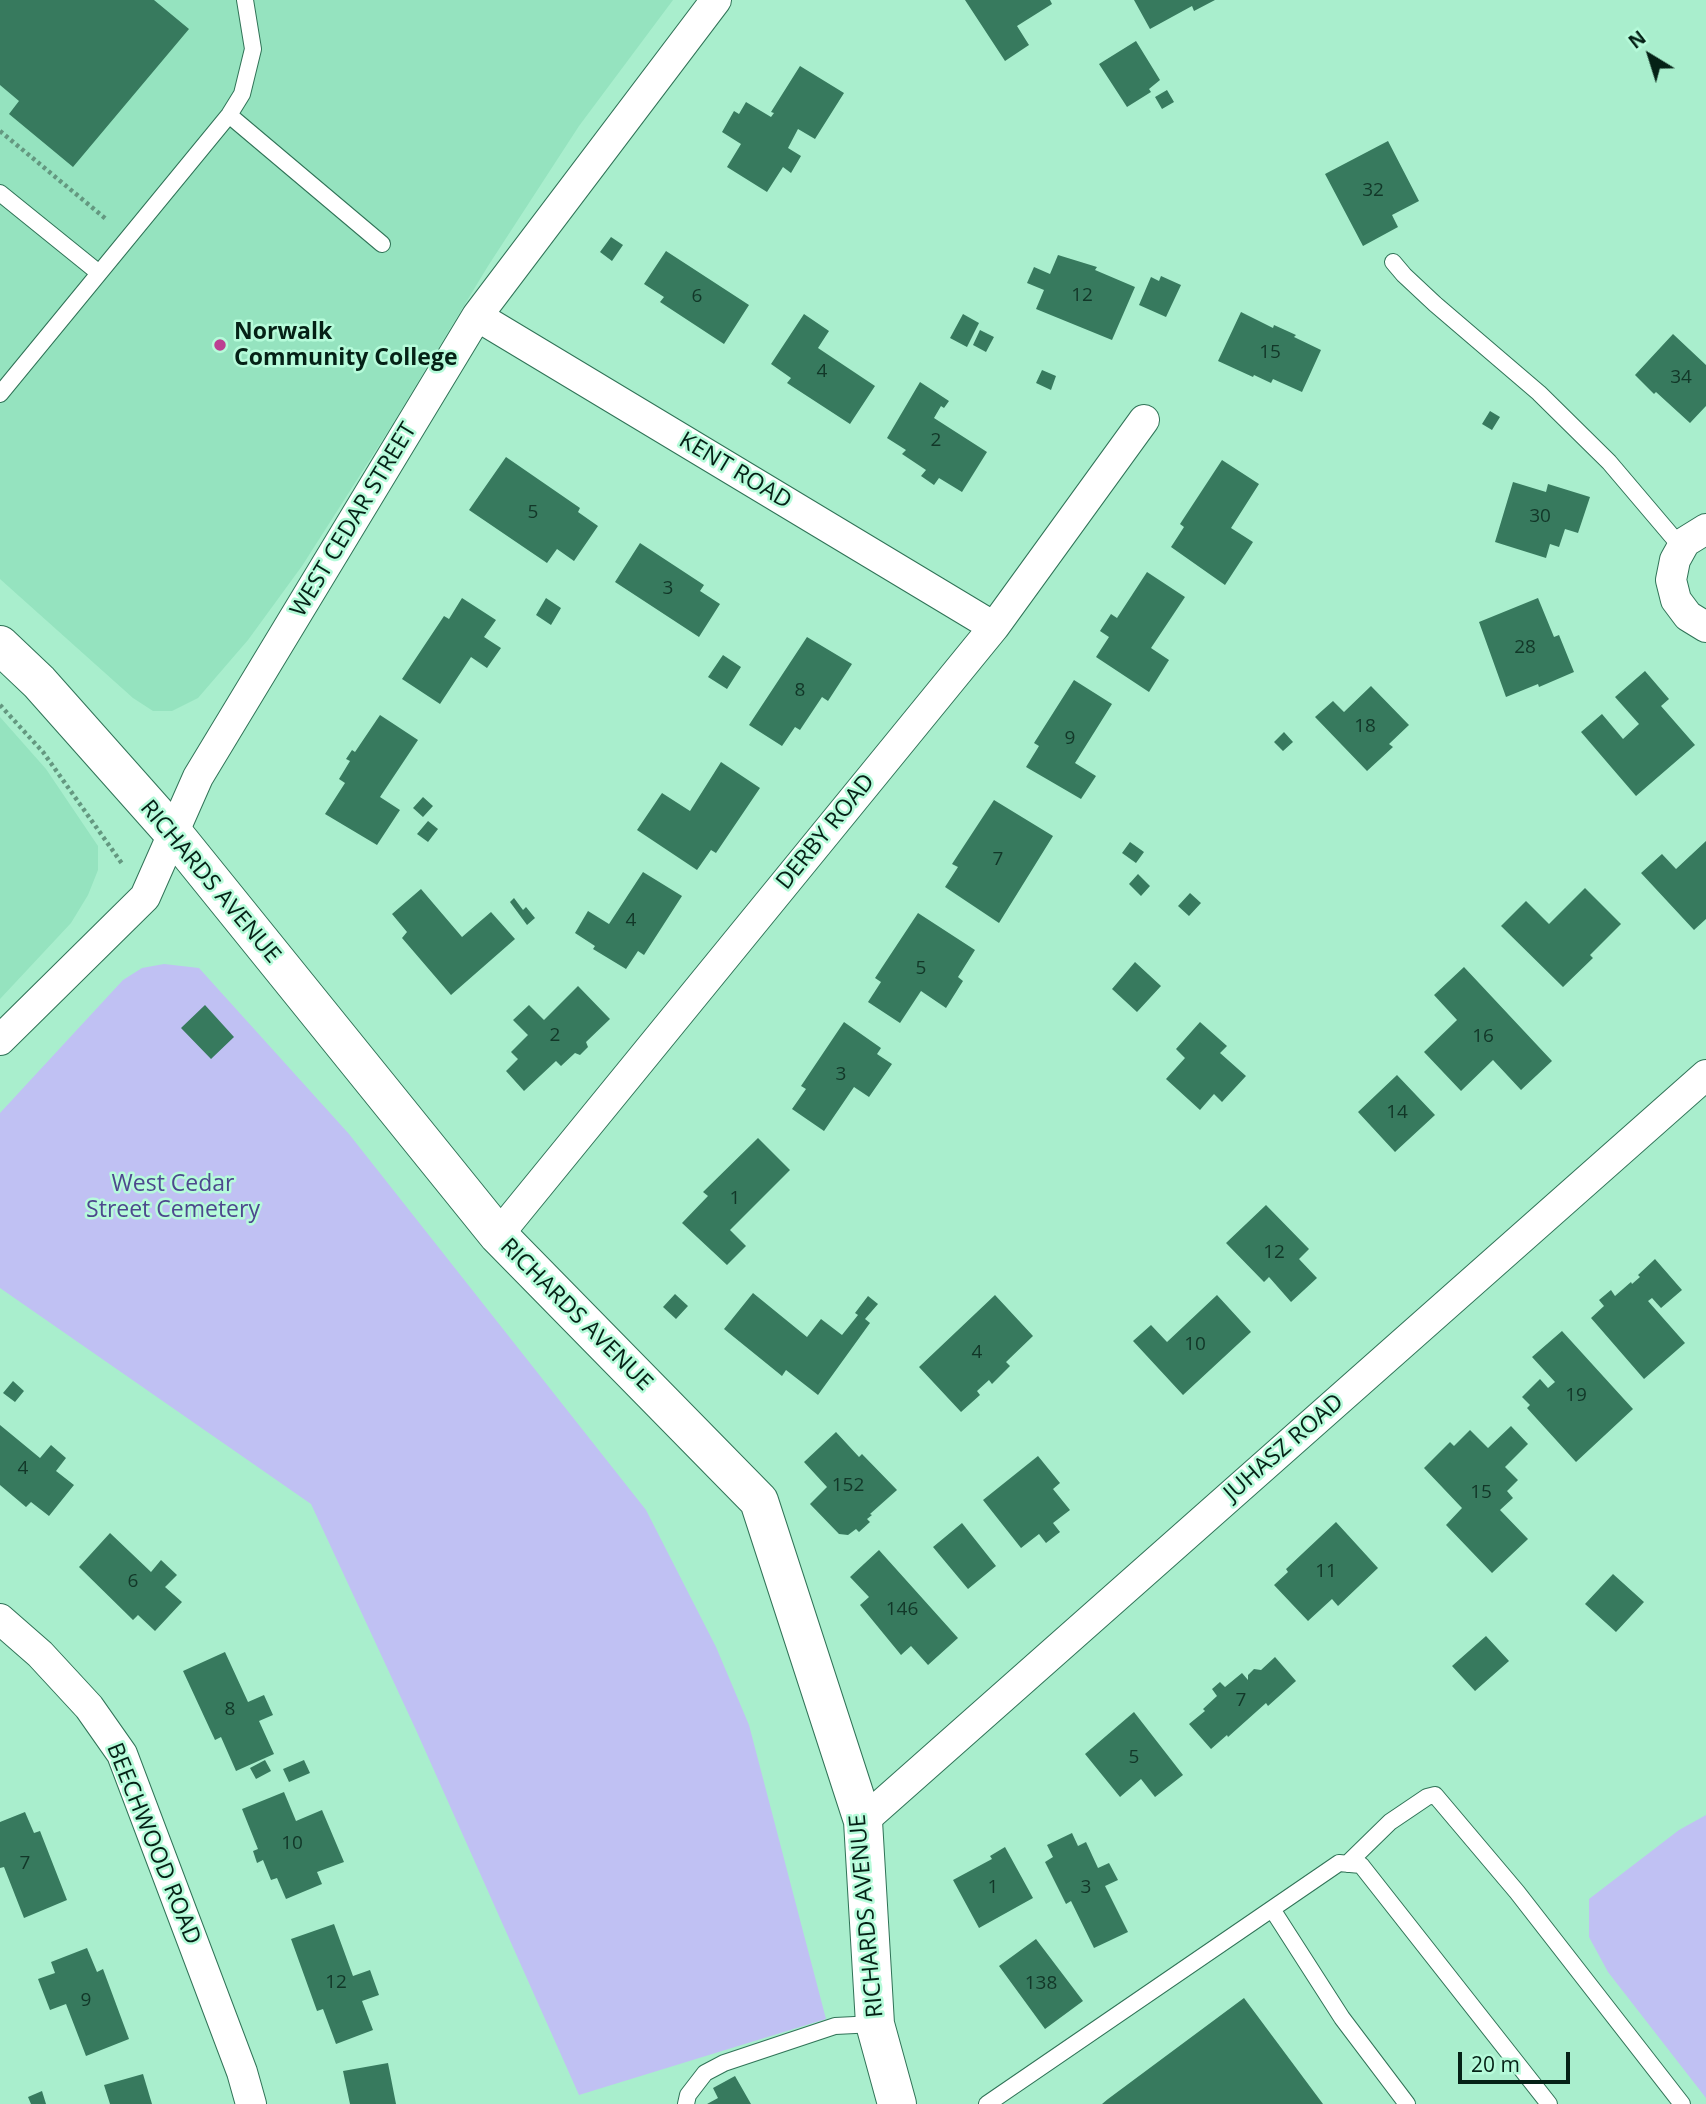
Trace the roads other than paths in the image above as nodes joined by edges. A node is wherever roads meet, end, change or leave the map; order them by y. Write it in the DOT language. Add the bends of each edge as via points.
graph roads {
  1 [pos="245,0"];
  2 [pos="716,0"];
  3 [pos="229,115"];
  4 [pos="0,193"];
  5 [pos="382,244"];
  6 [pos="1393,262"];
  7 [pos="99,273"];
  8 [pos="477,316"];
  9 [pos="0,394"];
  10 [pos="1144,420"];
  11 [pos="1706,529"];
  12 [pos="1682,548"];
  13 [pos="993,626"];
  14 [pos="1706,627"];
  15 [pos="0,645"];
  16 [pos="174,834"];
  17 [pos="0,1040"];
  18 [pos="1706,1075"];
  19 [pos="498,1235"];
  20 [pos="0,1619"];
  21 [pos="863,1821"];
  22 [pos="1347,1864"];
  23 [pos="1272,1909"];
  24 [pos="875,2024"];
  25 [pos="251,2104"];
  26 [pos="686,2104"];
  27 [pos="897,2104"];
  28 [pos="987,2104"];
  29 [pos="1407,2104"];
  30 [pos="1549,2104"];
  31 [pos="1682,2104"];
  1 -- 3 [label="lane" via="253,49 242,94"];
  2 -- 8 [label="street, WEST CEDAR STREET"];
  3 -- 5 [label="lane"];
  3 -- 7 [label="lane"];
  4 -- 7 [label="lane"];
  6 -- 12 [label="lane" via="1599,452"];
  7 -- 9 [label="lane"];
  8 -- 13 [label="street, KENT ROAD"];
  8 -- 16 [label="street, WEST CEDAR STREET" via="198,777"];
  10 -- 13 [label="street, DERBY ROAD"];
  11 -- 12 [label="street"];
  12 -- 14 [label="street" via="1671,580 1676,600 1688,616"];
  13 -- 19 [label="street, DERBY ROAD"];
  15 -- 16 [label="street, RICHARDS AVENUE" via="39,682"];
  16 -- 17 [label="street, WEST CEDAR STREET" via="145,897"];
  16 -- 19 [label="street, RICHARDS AVENUE"];
  18 -- 21 [label="street, JUHASZ ROAD"];
  19 -- 21 [label="street, RICHARDS AVENUE" via="759,1501"];
  20 -- 25 [label="street, BEECHWOOD ROAD" via="89,1707 122,1754"];
  21 -- 24 [label="street, RICHARDS AVENUE"];
  22 -- 23 [label="lane" via="1339,1863"];
  22 -- 30 [label="lane" via="1361,1865"];
  22 -- 31 [label="lane" via="1390,1822 1435,1795"];
  23 -- 28 [label="lane"];
  23 -- 29 [label="lane" via="1342,2018"];
  24 -- 26 [label="lane" via="835,2026 724,2063 705,2073"];
  24 -- 27 [label="street, RICHARDS AVENUE"];
}
